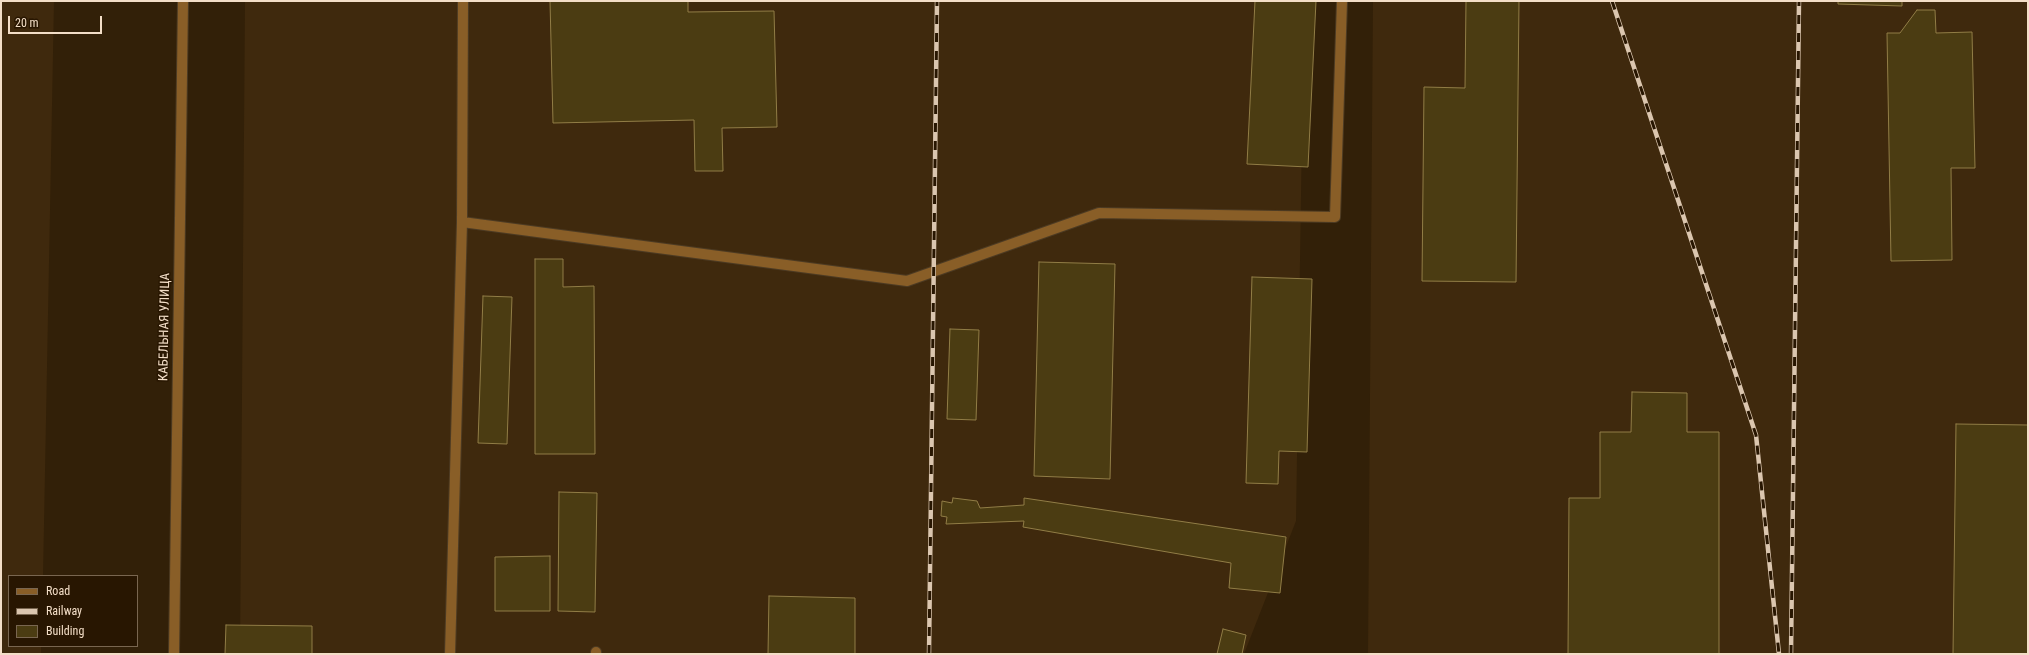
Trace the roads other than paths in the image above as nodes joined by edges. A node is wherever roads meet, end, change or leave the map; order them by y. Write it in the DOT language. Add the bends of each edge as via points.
graph roads {
  1 [pos="183,1"];
  2 [pos="463,1"];
  3 [pos="1342,1"];
  4 [pos="462,222"];
  5 [pos="174,654"];
  6 [pos="450,654"];
  1 -- 5 [label="street, КАБЕЛЬНАЯ УЛИЦА"];
  2 -- 4 [label="street"];
  3 -- 4 [label="street" via="1335,217 1099,213 907,281"];
  4 -- 6 [label="street"];
}
